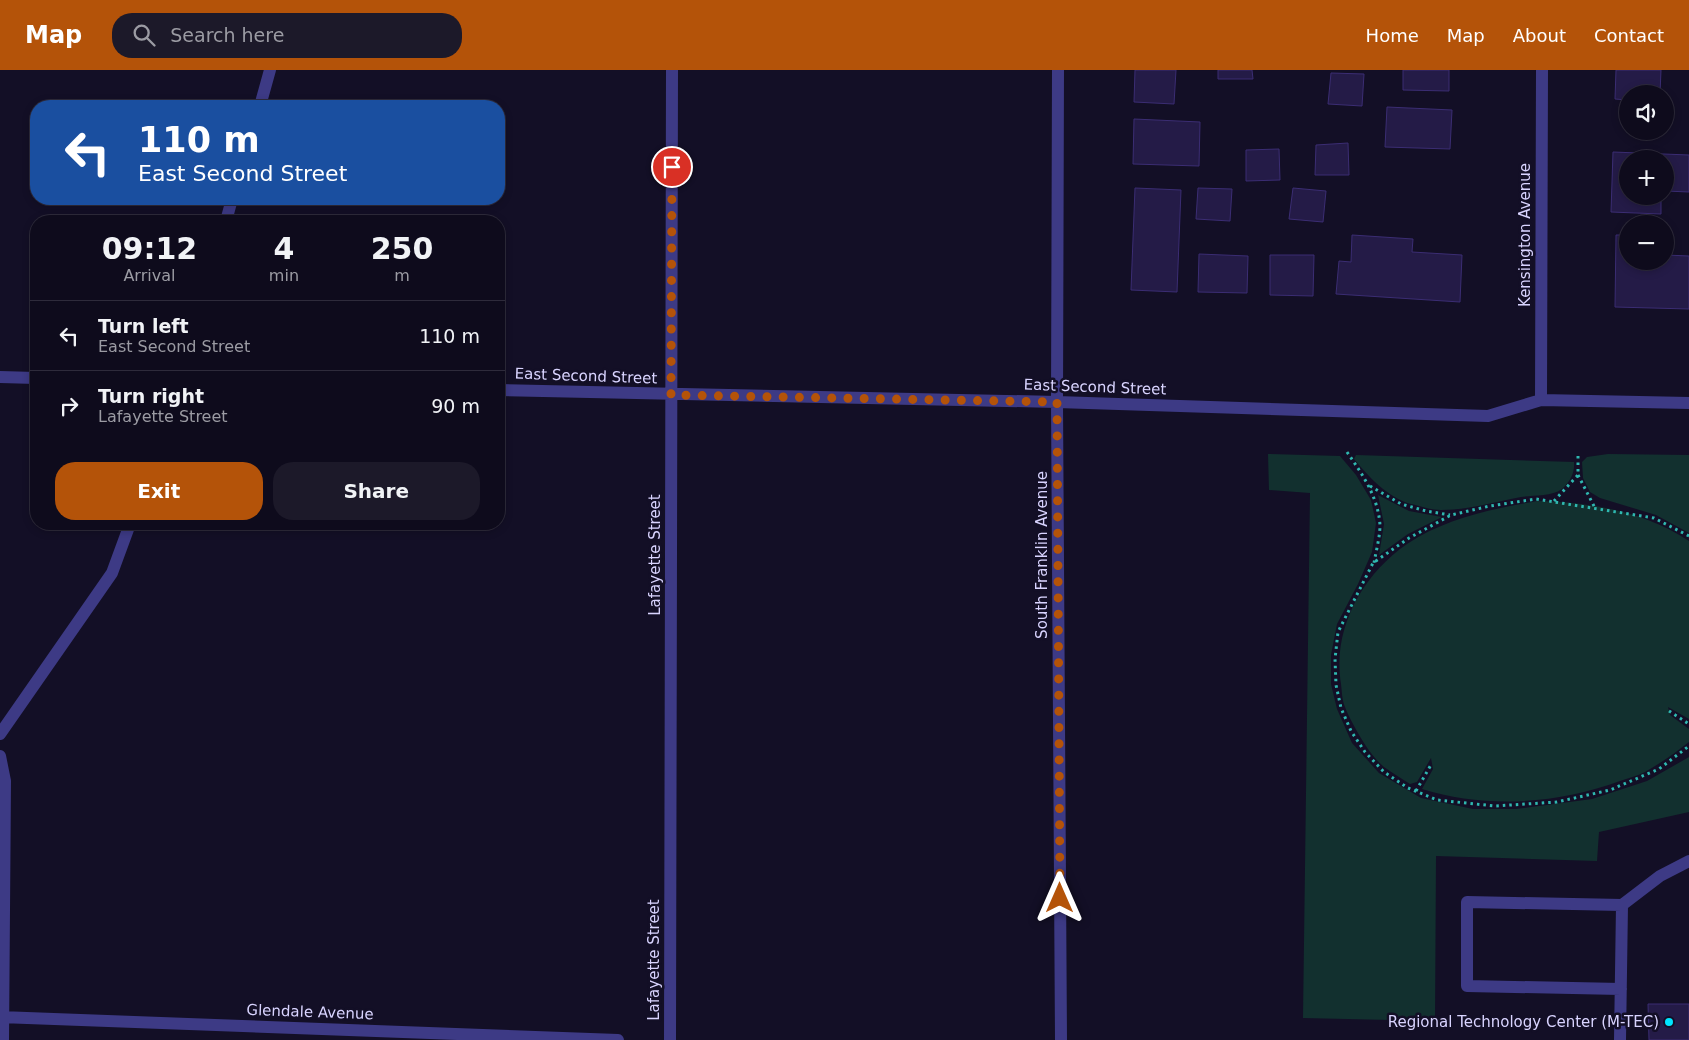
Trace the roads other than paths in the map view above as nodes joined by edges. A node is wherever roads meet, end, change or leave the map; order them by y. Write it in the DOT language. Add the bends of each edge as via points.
graph roads {
  1 [pos="270,70"];
  2 [pos="672,70"];
  3 [pos="1058,70"];
  4 [pos="1542,70"];
  5 [pos="262,100"];
  6 [pos="0,377"];
  7 [pos="30,378"];
  8 [pos="505,390"];
  9 [pos="671,395"];
  10 [pos="1541,400"];
  11 [pos="1057,402"];
  12 [pos="1689,403"];
  13 [pos="128,530"];
  14 [pos="0,734"];
  15 [pos="0,756"];
  16 [pos="1689,862"];
  17 [pos="1622,905"];
  18 [pos="1621,989"];
  19 [pos="1,1018"];
  20 [pos="3,1040"];
  21 [pos="618,1040"];
  22 [pos="670,1040"];
  23 [pos="1061,1040"];
  24 [pos="1620,1040"];
  1 -- 5 [label="street"];
  2 -- 9 [label="street, Lafayette Street"];
  3 -- 11 [label="street, South Franklin Avenue"];
  4 -- 10 [label="street, Kensington Avenue"];
  6 -- 7 [label="street"];
  8 -- 9 [label="street, East Second Street"];
  9 -- 11 [label="street, East Second Street"];
  9 -- 22 [label="street, Lafayette Street"];
  10 -- 11 [label="street, East Second Street" via="1488,416"];
  10 -- 12 [label="street, East Second Street"];
  11 -- 23 [label="street, South Franklin Avenue"];
  13 -- 14 [label="street" via="112,574"];
  15 -- 19 [label="street" via="5,780"];
  16 -- 17 [label="street" via="1660,876"];
  17 -- 18 [label="street"];
  17 -- 18 [label="street" via="1467,902 1467,986"];
  18 -- 24 [label="street"];
  19 -- 20 [label="street"];
  19 -- 21 [label="street, Glendale Avenue"];
}
